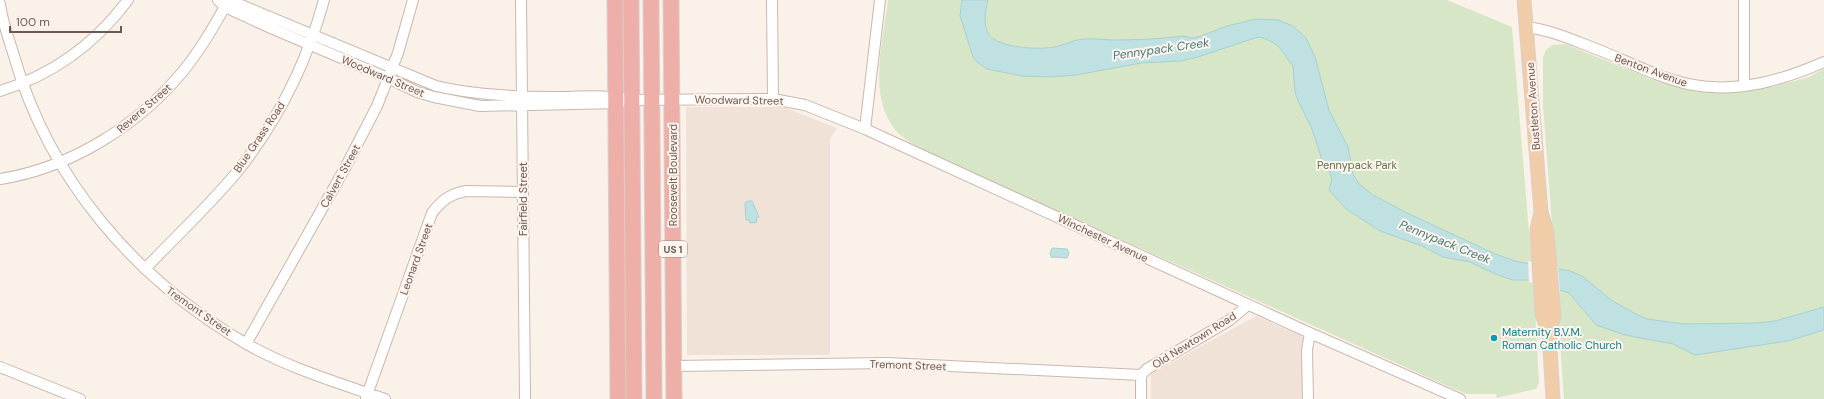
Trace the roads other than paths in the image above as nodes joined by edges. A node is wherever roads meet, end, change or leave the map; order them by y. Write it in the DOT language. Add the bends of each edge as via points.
graph roads {
  1 [pos="128,0"];
  2 [pos="324,0"];
  3 [pos="413,0"];
  4 [pos="521,0"];
  5 [pos="615,0"];
  6 [pos="631,0"];
  7 [pos="651,0"];
  8 [pos="671,0"];
  9 [pos="772,0"];
  10 [pos="880,0"];
  11 [pos="1524,0"];
  12 [pos="1744,0"];
  13 [pos="225,2"];
  14 [pos="0,9"];
  15 [pos="1526,27"];
  16 [pos="311,40"];
  17 [pos="1824,62"];
  18 [pos="390,73"];
  19 [pos="22,84"];
  20 [pos="1744,86"];
  21 [pos="0,91"];
  22 [pos="652,99"];
  23 [pos="672,99"];
  24 [pos="773,99"];
  25 [pos="616,100"];
  26 [pos="632,100"];
  27 [pos="522,101"];
  28 [pos="865,129"];
  29 [pos="58,162"];
  30 [pos="0,179"];
  31 [pos="523,192"];
  32 [pos="145,269"];
  33 [pos="1248,304"];
  34 [pos="1310,333"];
  35 [pos="246,344"];
  36 [pos="674,366"];
  37 [pos="0,367"];
  38 [pos="1141,374"];
  39 [pos="63,396"];
  40 [pos="367,396"];
  41 [pos="80,399"];
  42 [pos="385,399"];
  43 [pos="524,399"];
  44 [pos="618,399"];
  45 [pos="634,399"];
  46 [pos="654,399"];
  47 [pos="674,399"];
  48 [pos="1141,399"];
  49 [pos="1308,399"];
  50 [pos="1460,399"];
  51 [pos="1553,399"];
  1 -- 19 [label="street" via="107,26 82,50 44,74"];
  2 -- 16 [label="street, Blue Grass Road"];
  3 -- 18 [label="street, Calvert Street"];
  4 -- 27 [label="street, Fairfield Street"];
  5 -- 25 [label="highway"];
  6 -- 26 [label="highway"];
  7 -- 22 [label="highway, Roosevelt Boulevard / US 1"];
  8 -- 23 [label="highway, Roosevelt Boulevard / US 1"];
  9 -- 24 [label="street"];
  10 -- 28 [label="street"];
  11 -- 15 [label="main road, Bustleton Avenue"];
  12 -- 20 [label="street"];
  13 -- 16 [label="street, Woodward Street"];
  13 -- 29 [label="street, Revere Street" via="192,60 155,101 116,132"];
  14 -- 19 [label="street, Tremont Street"];
  15 -- 20 [label="street, Benton Avenue" via="1549,31 1660,75 1693,85"];
  15 -- 51 [label="main road, Bustleton Avenue"];
  16 -- 18 [label="street, Woodward Street"];
  16 -- 32 [label="street, Blue Grass Road" via="288,92 242,165 214,198"];
  17 -- 20 [label="street, Benton Avenue" via="1775,81"];
  18 -- 27 [label="street, Woodward Street" via="417,92 456,102 480,106"];
  18 -- 35 [label="street, Calvert Street" via="369,122"];
  19 -- 21 [label="street"];
  19 -- 29 [label="street, Tremont Street" via="35,117"];
  22 -- 23 [label="street, Woodward Street"];
  22 -- 26 [label="street, Woodward Street"];
  22 -- 46 [label="highway, Roosevelt Boulevard / US 1"];
  23 -- 24 [label="street, Woodward Street"];
  23 -- 36 [label="highway, Roosevelt Boulevard / US 1"];
  24 -- 28 [label="street, Woodward Street" via="805,105"];
  25 -- 26 [label="street, Woodward Street"];
  25 -- 27 [label="street, Woodward Street"];
  25 -- 44 [label="highway"];
  26 -- 45 [label="highway"];
  27 -- 31 [label="street, Fairfield Street"];
  28 -- 33 [label="street, Winchester Avenue"];
  29 -- 30 [label="street, Revere Street"];
  29 -- 32 [label="street, Tremont Street" via="102,224"];
  31 -- 40 [label="street, Leonard Street" via="457,192 441,202 432,213"];
  31 -- 43 [label="street, Fairfield Street"];
  32 -- 35 [label="street, Tremont Street" via="182,301"];
  33 -- 34 [label="street, Winchester Avenue"];
  33 -- 38 [label="street, Old Newtown Road" via="1230,320 1147,368"];
  34 -- 49 [label="street" via="1307,350"];
  34 -- 50 [label="street, Winchester Avenue"];
  35 -- 40 [label="street, Tremont Street"];
  36 -- 38 [label="street, Tremont Street" via="887,363"];
  36 -- 47 [label="highway, Roosevelt Boulevard / US 1"];
  37 -- 39 [label="street"];
  38 -- 48 [label="street, Old Newtown Road"];
  39 -- 41 [label="street"];
  40 -- 42 [label="street, Tremont Street"];
}
